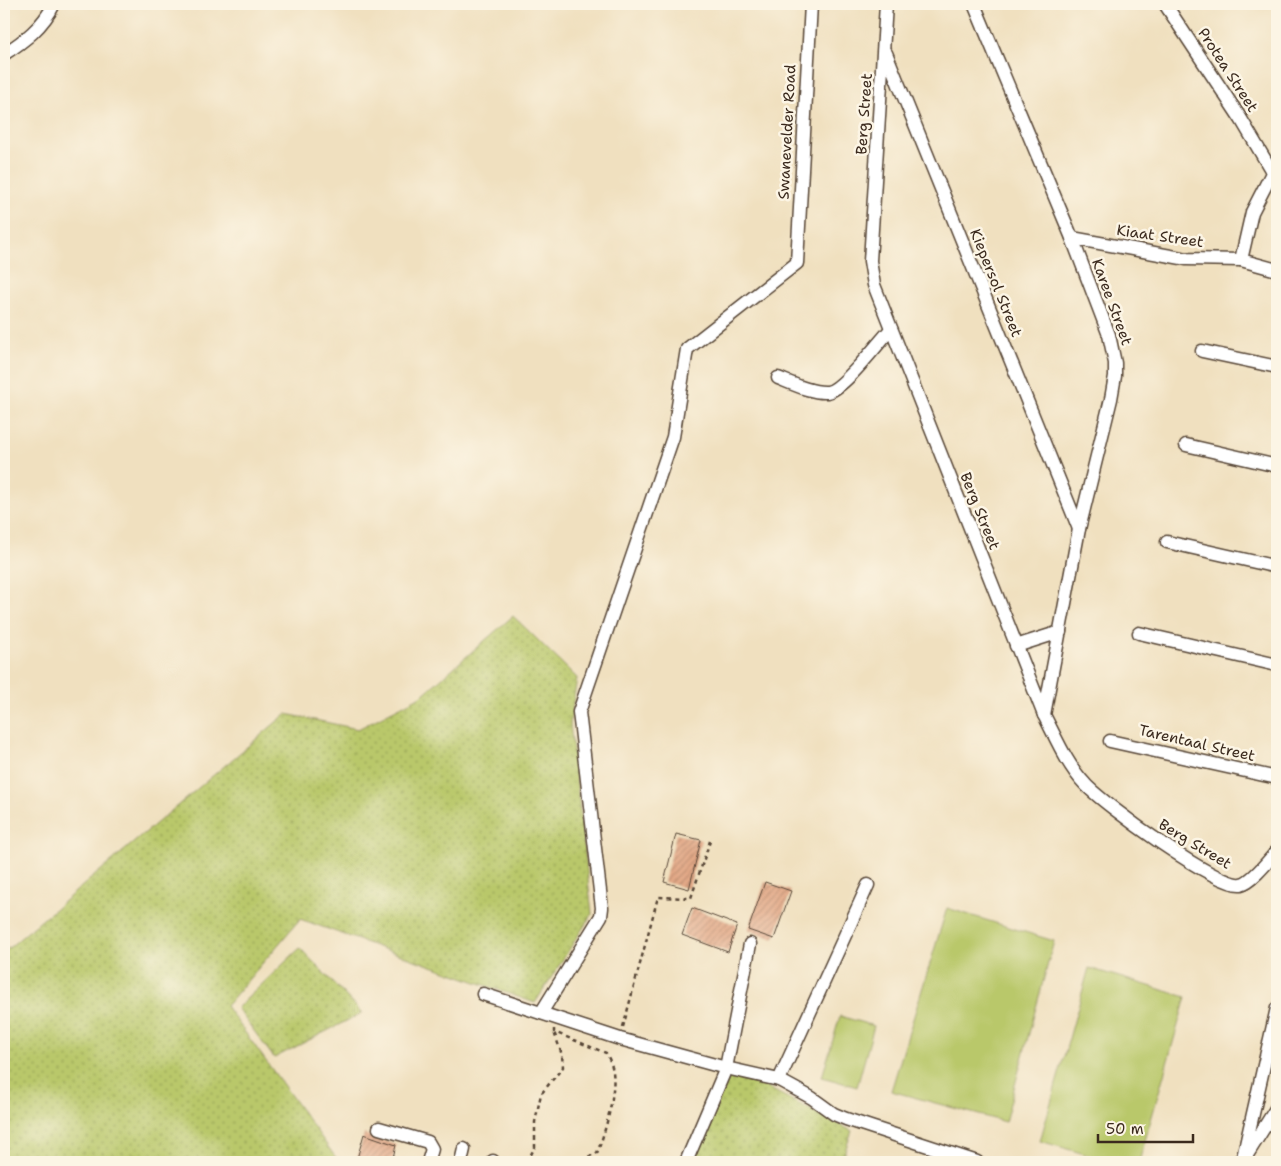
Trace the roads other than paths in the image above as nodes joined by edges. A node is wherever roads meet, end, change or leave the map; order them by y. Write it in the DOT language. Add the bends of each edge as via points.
graph roads {
  1 [pos="54,4"];
  2 [pos="811,4"];
  3 [pos="886,4"];
  4 [pos="974,4"];
  5 [pos="1165,4"];
  6 [pos="884,48"];
  7 [pos="4,54"];
  8 [pos="1275,177"];
  9 [pos="1072,238"];
  10 [pos="1241,260"];
  11 [pos="1277,270"];
  12 [pos="891,329"];
  13 [pos="1202,351"];
  14 [pos="1277,367"];
  15 [pos="778,378"];
  16 [pos="1186,445"];
  17 [pos="1277,466"];
  18 [pos="1080,529"];
  19 [pos="1167,542"];
  20 [pos="1277,567"];
  21 [pos="1060,632"];
  22 [pos="1139,633"];
  23 [pos="1016,646"];
  24 [pos="1277,666"];
  25 [pos="1044,715"];
  26 [pos="1110,741"];
  27 [pos="1277,778"];
  28 [pos="1277,851"];
  29 [pos="868,885"];
  30 [pos="750,944"];
  31 [pos="483,994"];
  32 [pos="1277,1008"];
  33 [pos="547,1015"];
  34 [pos="726,1068"];
  35 [pos="780,1080"];
  36 [pos="1277,1107"];
  37 [pos="380,1128"];
  38 [pos="464,1149"];
  39 [pos="428,1162"];
  40 [pos="461,1162"];
  41 [pos="686,1162"];
  42 [pos="977,1162"];
  43 [pos="1242,1162"];
  1 -- 7 [label="street" via="33,32"];
  2 -- 33 [label="street, Swanevelder Road" via="797,263 687,349 673,437 580,712 601,916"];
  3 -- 6 [label="street, Berg Street"];
  4 -- 9 [label="street, Karee Street"];
  5 -- 8 [label="street, Protea Street"];
  6 -- 12 [label="street, Berg Street" via="870,261 874,285"];
  6 -- 18 [label="street, Kiepersol Street"];
  8 -- 10 [label="street" via="1252,212"];
  9 -- 10 [label="street, Kiaat Street" via="1187,259"];
  9 -- 18 [label="street, Karee Street" via="1109,335 1115,363 1111,399"];
  10 -- 11 [label="street"];
  12 -- 15 [label="street" via="834,391 821,392"];
  12 -- 23 [label="street, Berg Street"];
  13 -- 14 [label="street"];
  16 -- 17 [label="street"];
  18 -- 21 [label="street, Karee Street"];
  19 -- 20 [label="street"];
  21 -- 23 [label="street"];
  21 -- 25 [label="street, Karee Street"];
  22 -- 24 [label="street"];
  23 -- 25 [label="street, Berg Street"];
  25 -- 28 [label="street, Berg Street" via="1085,785 1115,811 1171,850 1238,885 1252,877"];
  26 -- 27 [label="street, Tarentaal Street"];
  29 -- 35 [label="street"];
  30 -- 34 [label="street"];
  31 -- 33 [label="street"];
  32 -- 43 [label="street"];
  33 -- 34 [label="street"];
  34 -- 35 [label="street"];
  34 -- 41 [label="street"];
  35 -- 42 [label="street" via="840,1116"];
  36 -- 43 [label="street"];
  37 -- 39 [label="street" via="428,1142 432,1149"];
  38 -- 40 [label="street"];
}
